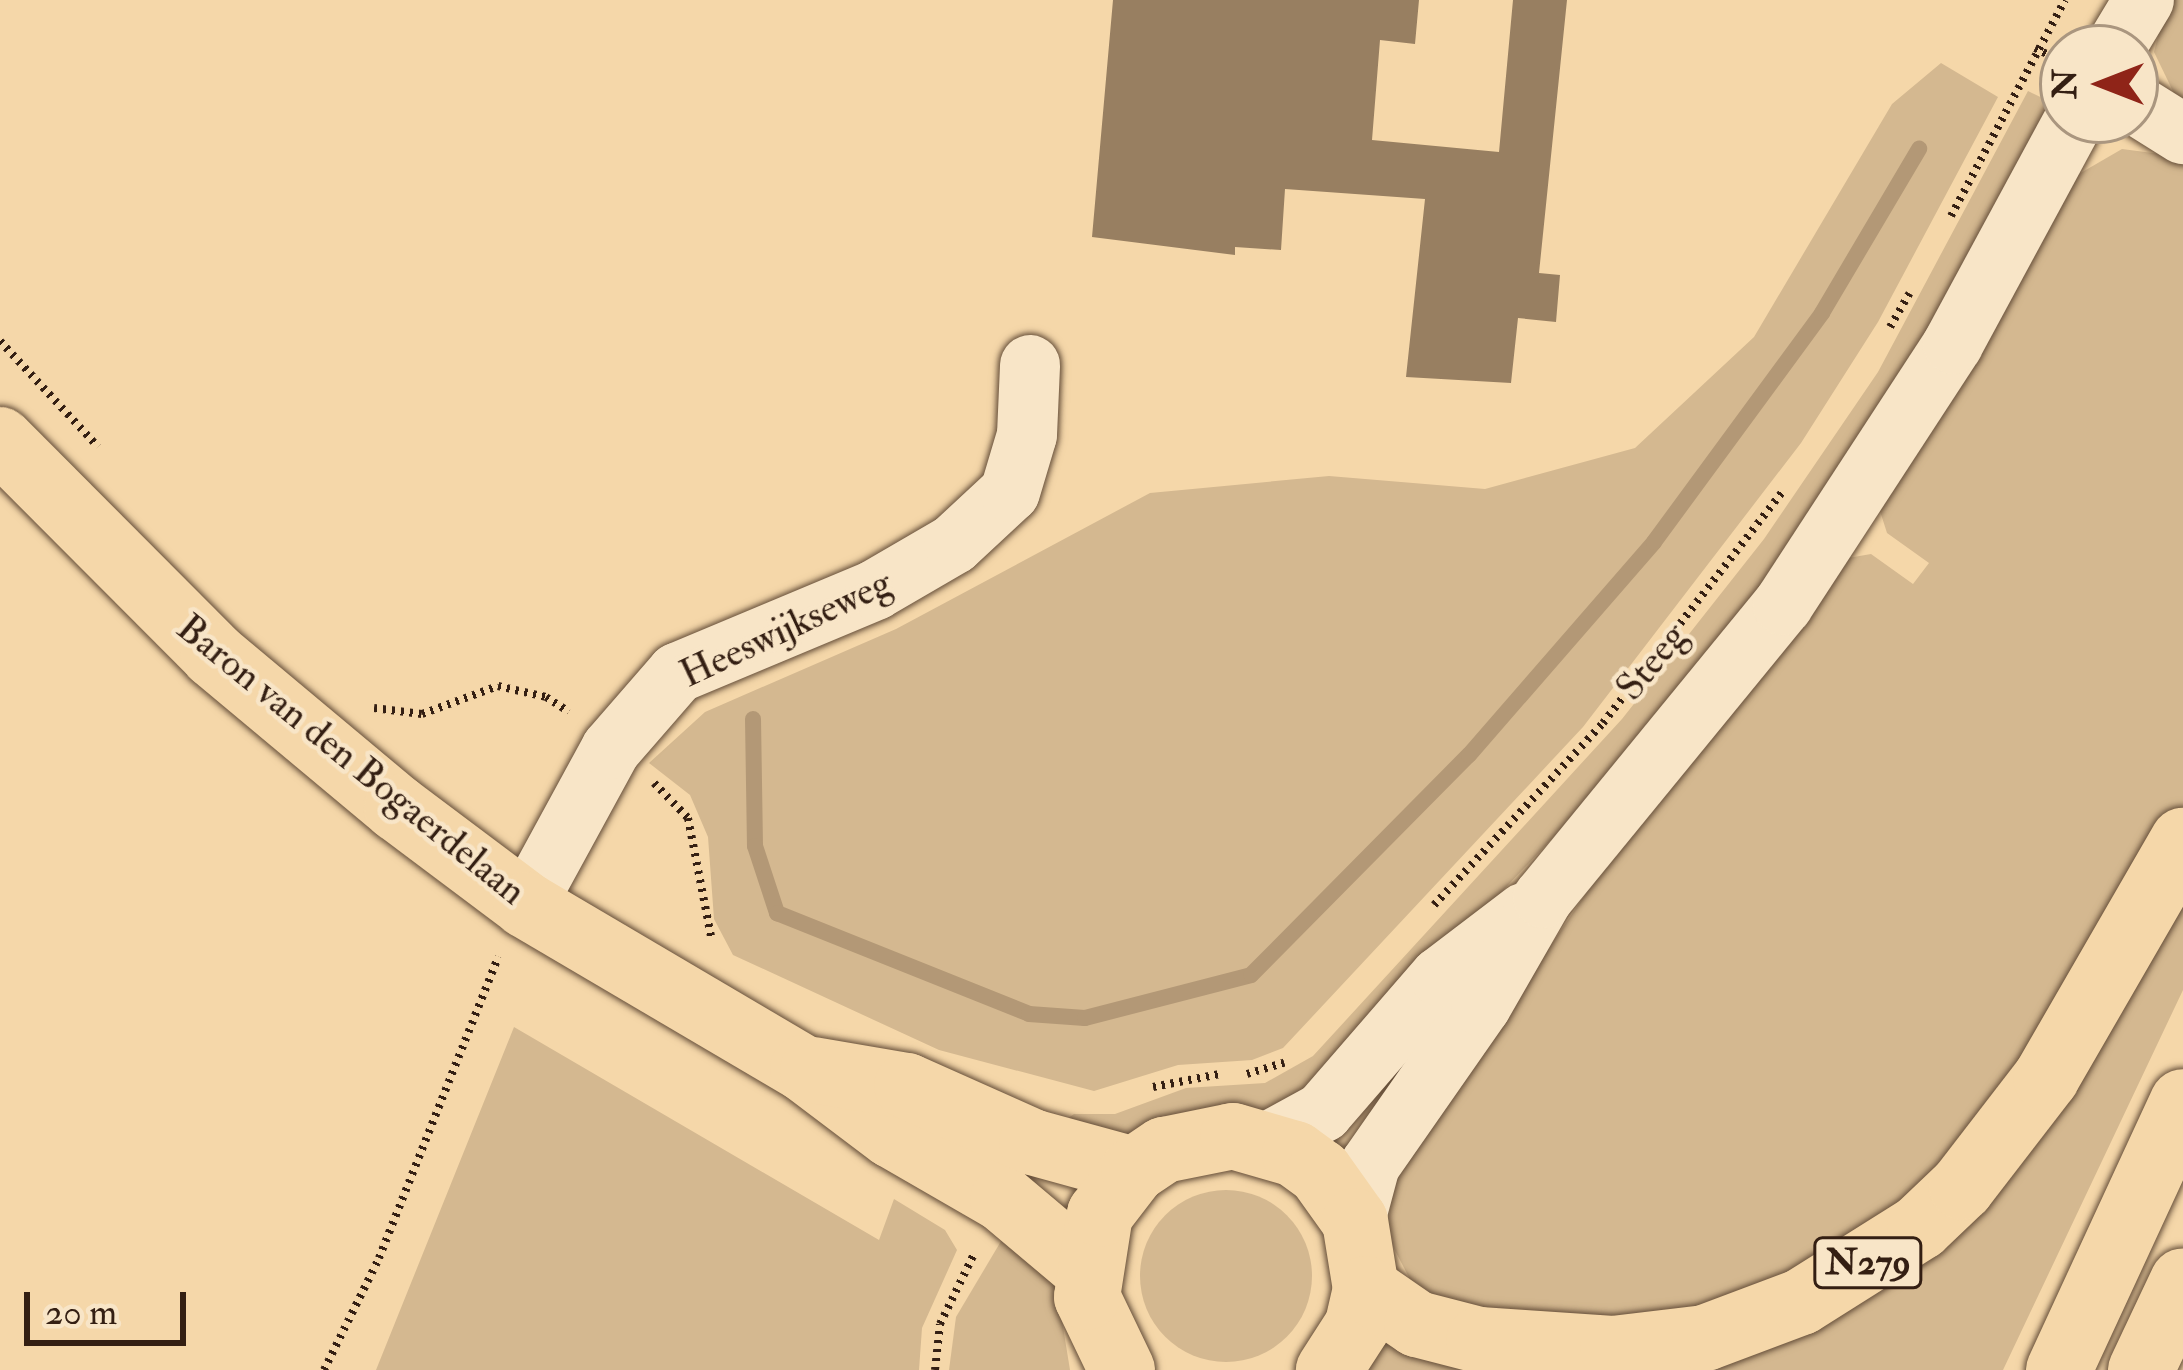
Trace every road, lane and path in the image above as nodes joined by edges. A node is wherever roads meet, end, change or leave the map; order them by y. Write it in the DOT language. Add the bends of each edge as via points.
graph roads {
  1 [pos="2065,0"];
  2 [pos="2035,48"];
  3 [pos="2039,50"];
  4 [pos="2061,144"];
  5 [pos="1943,231"];
  6 [pos="1913,288"];
  7 [pos="0,341"];
  8 [pos="1877,349"];
  9 [pos="1030,365"];
  10 [pos="0,440"];
  11 [pos="106,455"];
  12 [pos="1786,487"];
  13 [pos="361,703"];
  14 [pos="611,749"];
  15 [pos="2183,841"];
  16 [pos="1543,898"];
  17 [pos="1422,918"];
  18 [pos="513,930"];
  19 [pos="716,946"];
  20 [pos="1301,1049"];
  21 [pos="803,1068"];
  22 [pos="1137,1094"];
  23 [pos="2183,1102"];
  24 [pos="1268,1142"];
  25 [pos="1134,1170"];
  26 [pos="1355,1221"];
  27 [pos="982,1240"];
  28 [pos="1086,1269"];
  29 [pos="2183,1281"];
  30 [pos="1366,1289"];
  31 [pos="1110,1363"];
  32 [pos="324,1370"];
  33 [pos="935,1370"];
  34 [pos="1329,1370"];
  35 [pos="2059,1370"];
  36 [pos="2141,1370"];
  1 -- 2 [label="path"];
  2 -- 3 [label="path"];
  2 -- 5 [label="path"];
  4 -- 16 [label="street, Steeg" via="1953,344 1784,604"];
  6 -- 8 [label="path"];
  7 -- 11 [label="path"];
  9 -- 14 [label="street, Heeswijkseweg" via="1028,435 1010,492 954,544 874,590 677,673"];
  10 -- 18 [label="main road, Baron van den Bogaerdelaan" via="214,655"];
  12 -- 17 [label="path, Steeg" via="1604,723"];
  13 -- 14 [label="path, Baron van den Bogaerdelaan" via="422,714 498,686 546,697"];
  14 -- 18 [label="street, Heeswijkseweg"];
  14 -- 19 [label="path, Baron van den Bogaerdelaan" via="688,818 699,851 699,902"];
  15 -- 30 [label="main road, N279" via="2046,1078 1962,1187 1920,1227 1801,1302 1705,1338 1613,1349 1479,1340 1417,1324"];
  16 -- 24 [label="street, Steeg" via="1440,977 1323,1112"];
  16 -- 26 [label="street, Steeg" via="1481,1006 1370,1165"];
  18 -- 21 [label="main road, Baron van den Bogaerdelaan"];
  18 -- 32 [label="path" via="379,1258"];
  20 -- 22 [label="path" via="1249,1074 1203,1073"];
  21 -- 25 [label="main road, Baron van den Bogaerdelaan" via="907,1086 1032,1142"];
  21 -- 28 [label="main road, Baron van den Bogaerdelaan" via="892,1135 1003,1198"];
  23 -- 35 [label="main road"];
  24 -- 25 [label="main road" via="1197,1138"];
  24 -- 26 [label="main road" via="1319,1172"];
  25 -- 28 [label="main road" via="1100,1214"];
  26 -- 30 [label="main road"];
  27 -- 33 [label="path" via="940,1324"];
  28 -- 31 [label="main road"];
  29 -- 36 [label="main road"];
  30 -- 34 [label="main road" via="1358,1325"];
}
